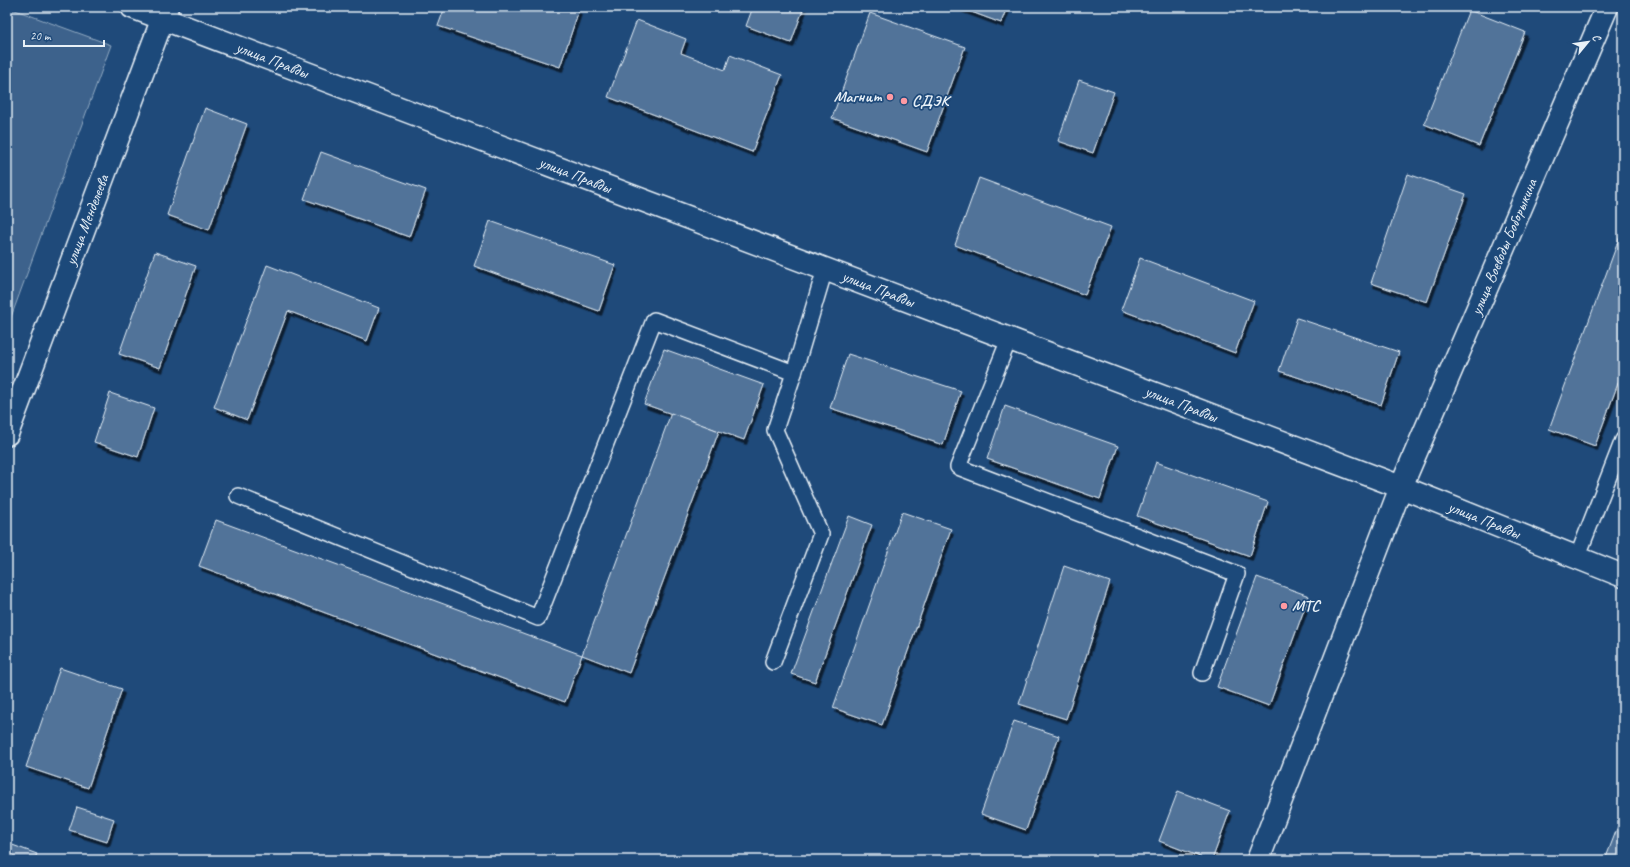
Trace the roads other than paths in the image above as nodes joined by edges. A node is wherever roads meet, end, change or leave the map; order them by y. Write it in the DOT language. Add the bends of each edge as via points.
graph roads {
  1 [pos="132,7"];
  2 [pos="1606,7"];
  3 [pos="165,13"];
  4 [pos="825,269"];
  5 [pos="1009,339"];
  6 [pos="794,373"];
  7 [pos="7,434"];
  8 [pos="1623,440"];
  9 [pos="1402,487"];
  10 [pos="238,496"];
  11 [pos="1577,558"];
  12 [pos="1623,576"];
  13 [pos="773,662"];
  14 [pos="1202,673"];
  15 [pos="1258,860"];
  1 -- 3 [label="street, улица Правды"];
  2 -- 9 [label="street, улица Воеводы Боборыкина"];
  3 -- 4 [label="street, улица Правды"];
  3 -- 7 [label="street, улица Менделеева"];
  4 -- 5 [label="street, улица Правды"];
  4 -- 6 [label="lane"];
  5 -- 9 [label="street, улица Правды"];
  5 -- 14 [label="lane" via="958,468 1237,574"];
  6 -- 10 [label="lane" via="654,320 538,618"];
  6 -- 13 [label="lane" via="774,430 821,534"];
  8 -- 11 [label="lane"];
  9 -- 11 [label="street, улица Правды"];
  9 -- 15 [label="street, улица Воеводы Боборыкина"];
  11 -- 12 [label="street, улица Правды"];
}
